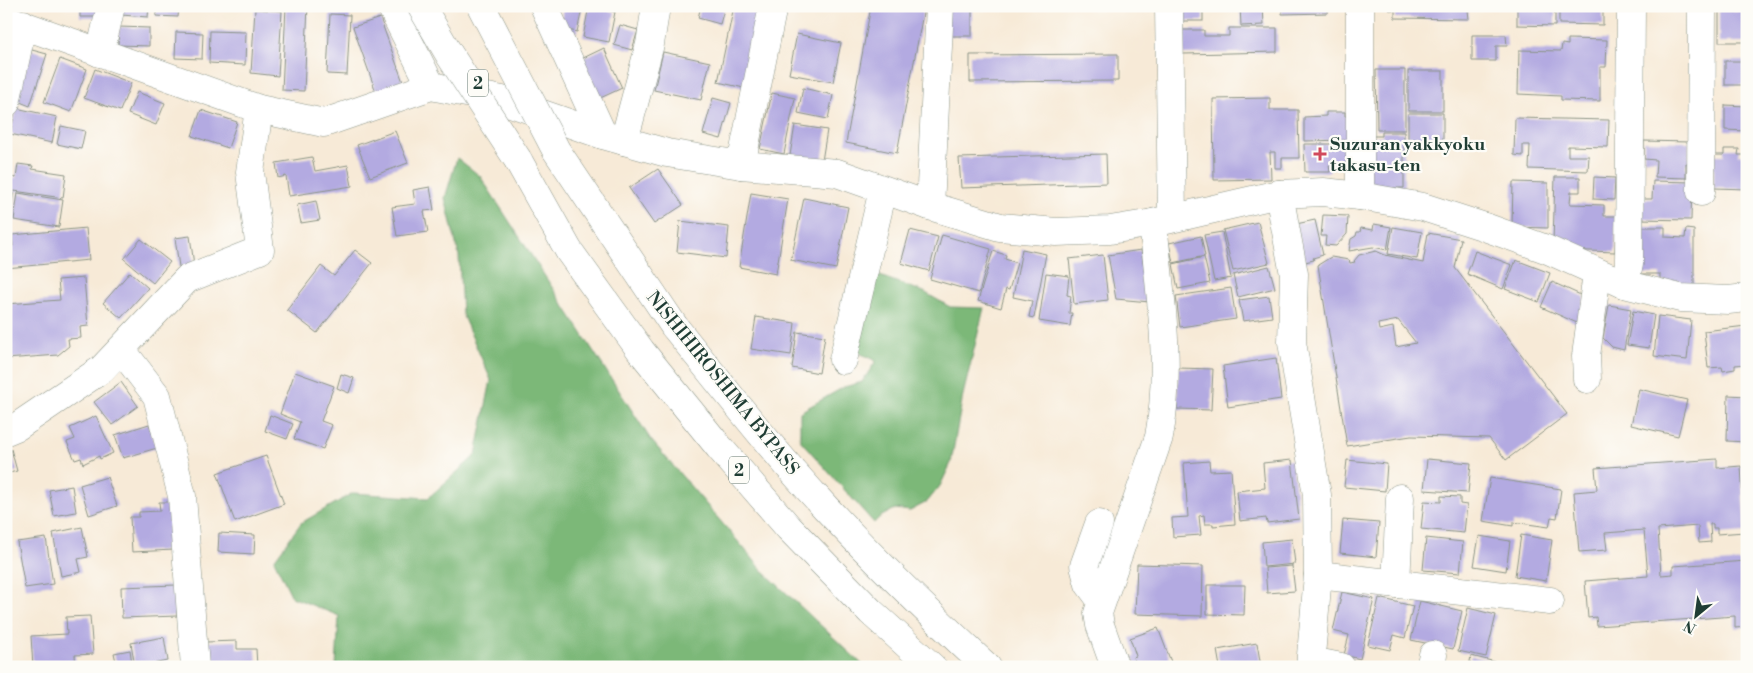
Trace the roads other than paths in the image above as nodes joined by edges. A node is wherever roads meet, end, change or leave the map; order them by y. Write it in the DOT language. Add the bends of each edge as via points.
graph roads {
  1 [pos="111,6"];
  2 [pos="391,6"];
  3 [pos="421,6"];
  4 [pos="440,6"];
  5 [pos="481,6"];
  6 [pos="544,6"];
  7 [pos="656,6"];
  8 [pos="774,6"];
  9 [pos="940,6"];
  10 [pos="1169,6"];
  11 [pos="1360,6"];
  12 [pos="1631,6"];
  13 [pos="1702,6"];
  14 [pos="15,22"];
  15 [pos="100,53"];
  16 [pos="431,86"];
  17 [pos="6,103"];
  18 [pos="259,109"];
  19 [pos="614,138"];
  20 [pos="518,160"];
  21 [pos="741,166"];
  22 [pos="883,190"];
  23 [pos="1701,192"];
  24 [pos="1279,194"];
  25 [pos="1360,196"];
  26 [pos="930,206"];
  27 [pos="1163,220"];
  28 [pos="1597,273"];
  29 [pos="1624,284"];
  30 [pos="1747,298"];
  31 [pos="121,349"];
  32 [pos="843,360"];
  33 [pos="1587,379"];
  34 [pos="6,430"];
  35 [pos="1400,498"];
  36 [pos="1099,524"];
  37 [pos="1318,575"];
  38 [pos="1396,584"];
  39 [pos="1101,600"];
  40 [pos="1550,601"];
  41 [pos="1310,664"];
  42 [pos="195,667"];
  43 [pos="932,667"];
  44 [pos="988,667"];
  45 [pos="1115,667"];
  46 [pos="1341,667"];
  1 -- 15 [label="main road"];
  2 -- 16 [label="main road"];
  3 -- 20 [label="main road, bridge"];
  4 -- 20 [label="main road, 2, bridge"];
  5 -- 44 [label="main road, NISHIHIROSHIMA BYPASS / 2, bridge" via="556,150 674,326 824,506 906,592"];
  6 -- 19 [label="main road"];
  7 -- 19 [label="main road" via="650,44"];
  8 -- 21 [label="main road"];
  9 -- 26 [label="main road"];
  10 -- 27 [label="main road"];
  11 -- 25 [label="main road"];
  12 -- 29 [label="main road" via="1629,264"];
  13 -- 23 [label="main road"];
  14 -- 15 [label="main road"];
  14 -- 17 [label="main road"];
  15 -- 18 [label="main road"];
  16 -- 18 [label="main road" via="324,123"];
  16 -- 19 [label="main road" via="502,100"];
  18 -- 31 [label="main road" via="250,172 260,250 187,279"];
  19 -- 21 [label="main road" via="667,153"];
  20 -- 43 [label="main road, 2" via="569,251 641,351 719,448 789,528 871,612"];
  21 -- 22 [label="main road" via="837,173"];
  22 -- 26 [label="main road"];
  22 -- 32 [label="main road"];
  24 -- 25 [label="main road" via="1323,192"];
  24 -- 27 [label="main road"];
  24 -- 37 [label="main road" via="1294,274 1292,342 1317,496"];
  25 -- 28 [label="main road" via="1423,208 1485,228"];
  26 -- 27 [label="main road" via="1000,227 1056,232 1110,230"];
  27 -- 39 [label="main road" via="1164,410 1159,437"];
  28 -- 29 [label="main road"];
  28 -- 33 [label="main road" via="1586,356"];
  29 -- 30 [label="main road" via="1680,298"];
  31 -- 34 [label="main road" via="102,369 18,426"];
  31 -- 42 [label="main road" via="157,396 182,496"];
  35 -- 38 [label="main road"];
  36 -- 39 [label="main road" via="1084,566 1089,584"];
  37 -- 38 [label="main road"];
  37 -- 41 [label="main road"];
  38 -- 40 [label="main road"];
  39 -- 45 [label="main road" via="1100,625"];
  41 -- 46 [label="main road"];
}
